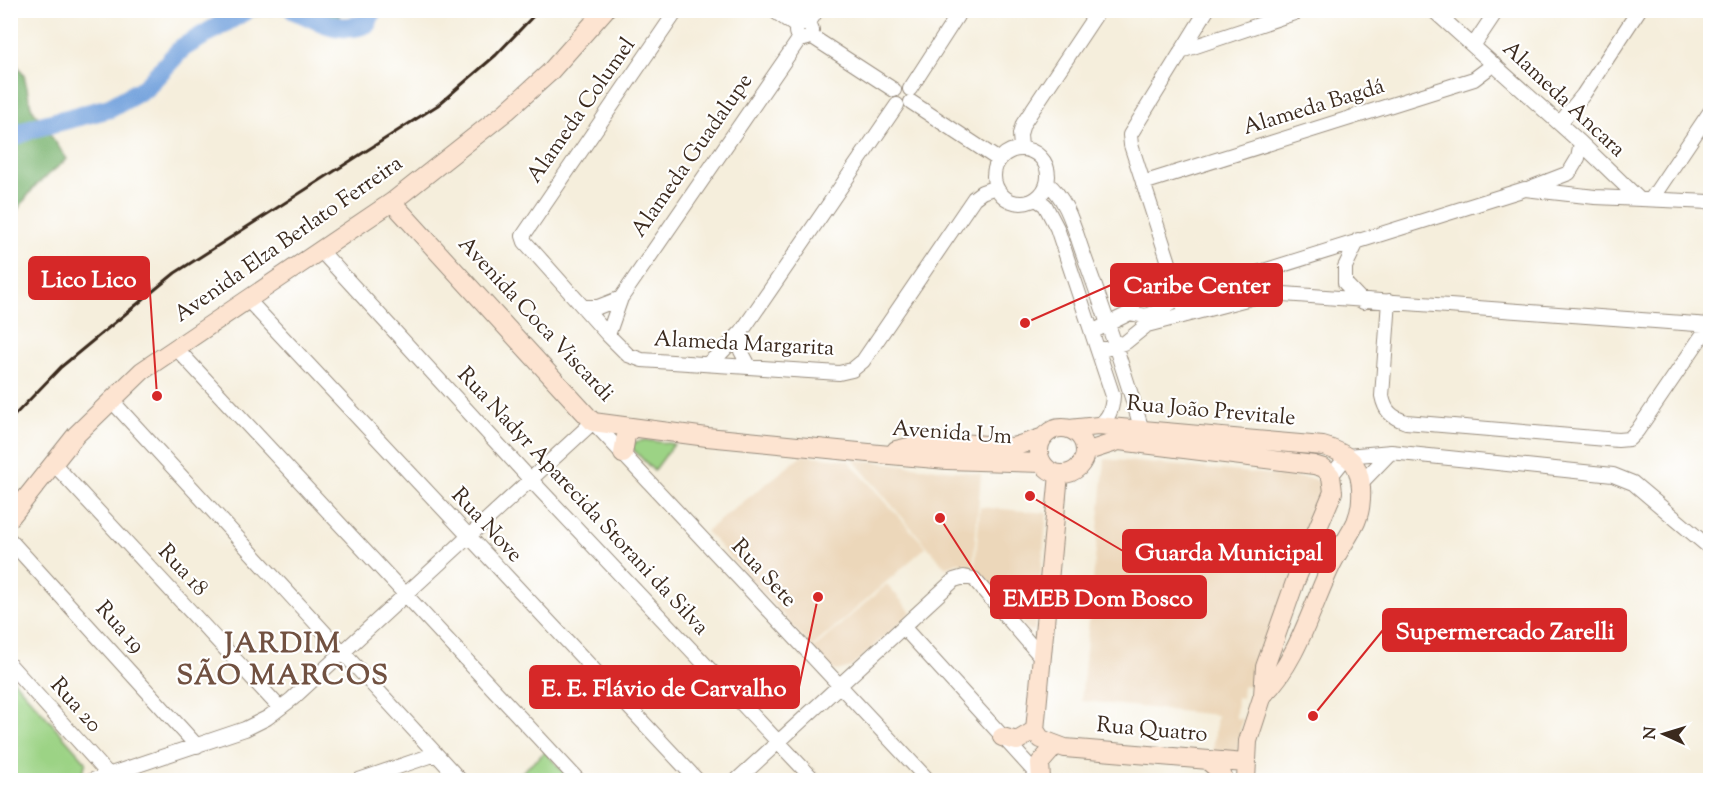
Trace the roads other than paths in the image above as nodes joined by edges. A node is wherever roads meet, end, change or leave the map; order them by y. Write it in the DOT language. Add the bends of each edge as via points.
graph roads {
  1 [pos="605,10"];
  2 [pos="677,10"];
  3 [pos="773,10"];
  4 [pos="817,10"];
  5 [pos="961,10"];
  6 [pos="1099,10"];
  7 [pos="1207,10"];
  8 [pos="1303,10"];
  9 [pos="1433,10"];
  10 [pos="1497,10"];
  11 [pos="1639,10"];
  12 [pos="804,31"];
  13 [pos="1473,46"];
  14 [pos="1181,51"];
  15 [pos="1494,64"];
  16 [pos="894,90"];
  17 [pos="910,95"];
  18 [pos="897,105"];
  19 [pos="1710,112"];
  20 [pos="1560,123"];
  21 [pos="1581,143"];
  22 [pos="1022,148"];
  23 [pos="999,160"];
  24 [pos="1047,183"];
  25 [pos="1143,183"];
  26 [pos="996,187"];
  27 [pos="1525,189"];
  28 [pos="1645,198"];
  29 [pos="1036,199"];
  30 [pos="392,202"];
  31 [pos="1710,202"];
  32 [pos="523,236"];
  33 [pos="1078,240"];
  34 [pos="1358,240"];
  35 [pos="1064,246"];
  36 [pos="321,251"];
  37 [pos="1313,256"];
  38 [pos="1345,267"];
  39 [pos="1345,283"];
  40 [pos="1180,297"];
  41 [pos="1323,297"];
  42 [pos="621,298"];
  43 [pos="248,299"];
  44 [pos="1363,302"];
  45 [pos="1389,302"];
  46 [pos="583,307"];
  47 [pos="1186,314"];
  48 [pos="1147,320"];
  49 [pos="1109,323"];
  50 [pos="1710,325"];
  51 [pos="742,331"];
  52 [pos="1092,332"];
  53 [pos="608,335"];
  54 [pos="1117,346"];
  55 [pos="176,348"];
  56 [pos="1099,351"];
  57 [pos="707,364"];
  58 [pos="748,366"];
  59 [pos="112,401"];
  60 [pos="593,422"];
  61 [pos="1098,426"];
  62 [pos="634,428"];
  63 [pos="1069,429"];
  64 [pos="1044,437"];
  65 [pos="1142,437"];
  66 [pos="1085,452"];
  67 [pos="1391,452"];
  68 [pos="623,454"];
  69 [pos="879,454"];
  70 [pos="1347,456"];
  71 [pos="53,463"];
  72 [pos="1042,463"];
  73 [pos="1059,474"];
  74 [pos="1331,476"];
  75 [pos="530,479"];
  76 [pos="1360,484"];
  77 [pos="10,518"];
  78 [pos="467,537"];
  79 [pos="10,540"];
  80 [pos="1710,548"];
  81 [pos="405,595"];
  82 [pos="904,628"];
  83 [pos="342,653"];
  84 [pos="1042,658"];
  85 [pos="10,665"];
  86 [pos="839,686"];
  87 [pos="1263,694"];
  88 [pos="280,708"];
  89 [pos="1035,730"];
  90 [pos="1002,737"];
  91 [pos="780,742"];
  92 [pos="197,746"];
  93 [pos="1055,746"];
  94 [pos="436,754"];
  95 [pos="1208,761"];
  96 [pos="1246,772"];
  97 [pos="109,775"];
  98 [pos="93,780"];
  99 [pos="359,780"];
  100 [pos="459,780"];
  101 [pos="578,780"];
  102 [pos="697,780"];
  103 [pos="737,780"];
  104 [pos="814,780"];
  105 [pos="928,780"];
  106 [pos="1041,780"];
  107 [pos="1224,780"];
  1 -- 30 [label="main road, Avenida Elza Berlato Ferreira" via="507,111"];
  2 -- 32 [label="street, Alameda Columel"];
  3 -- 12 [label="street"];
  4 -- 12 [label="street, Alameda Guadalupe"];
  5 -- 17 [label="street"];
  6 -- 22 [label="street" via="1023,124"];
  7 -- 14 [label="street"];
  8 -- 14 [label="street"];
  9 -- 13 [label="street, Alameda Ancara"];
  10 -- 13 [label="street"];
  11 -- 20 [label="street"];
  12 -- 16 [label="street"];
  12 -- 42 [label="street, Alameda Guadalupe"];
  13 -- 15 [label="street, Alameda Ancara"];
  14 -- 25 [label="street" via="1130,135"];
  15 -- 20 [label="street, Alameda Ancara"];
  15 -- 25 [label="street, Alameda Bagdá" via="1474,79"];
  16 -- 17 [label="street" via="900,86"];
  16 -- 18 [label="street"];
  17 -- 18 [label="street" via="907,106"];
  17 -- 23 [label="street"];
  18 -- 51 [label="street"];
  19 -- 28 [label="street"];
  20 -- 21 [label="street, Alameda Ancara"];
  21 -- 27 [label="street" via="1569,173"];
  21 -- 28 [label="street, Alameda Ancara"];
  22 -- 23 [label="street" via="1009,151"];
  22 -- 24 [label="street" via="1043,159"];
  23 -- 26 [label="street" via="995,168"];
  24 -- 29 [label="street"];
  24 -- 33 [label="street" via="1060,197"];
  25 -- 40 [label="street"];
  26 -- 29 [label="street" via="1018,203"];
  26 -- 58 [label="street, Alameda Margarita" via="974,198 863,361 852,370 839,373"];
  27 -- 28 [label="street"];
  27 -- 34 [label="street"];
  28 -- 31 [label="street"];
  29 -- 35 [label="street" via="1050,214"];
  30 -- 36 [label="main road, Avenida Elza Berlato Ferreira"];
  30 -- 60 [label="main road, Avenida Coca Viscardi"];
  32 -- 46 [label="street, Alameda Margarita"];
  33 -- 35 [label="street"];
  33 -- 49 [label="street"];
  34 -- 37 [label="street"];
  34 -- 38 [label="street"];
  35 -- 52 [label="street"];
  36 -- 43 [label="main road, Avenida Elza Berlato Ferreira"];
  36 -- 75 [label="street, Rua Nadyr Aparecida Storani da Silva"];
  37 -- 38 [label="street" via="1330,256"];
  37 -- 40 [label="street"];
  38 -- 39 [label="street"];
  39 -- 41 [label="street" via="1342,289"];
  39 -- 44 [label="street"];
  40 -- 47 [label="street"];
  40 -- 48 [label="street"];
  41 -- 44 [label="street"];
  41 -- 47 [label="street" via="1270,293"];
  42 -- 46 [label="street" via="598,307"];
  42 -- 53 [label="street, Alameda Guadalupe"];
  43 -- 55 [label="main road, Avenida Elza Berlato Ferreira"];
  43 -- 78 [label="street, Rua Nove"];
  44 -- 45 [label="street"];
  45 -- 50 [label="street"];
  45 -- 50 [label="street" via="1382,396 1391,415 1406,422 1618,440 1629,439 1637,431"];
  46 -- 53 [label="street, Alameda Margarita"];
  47 -- 48 [label="street"];
  48 -- 49 [label="street" via="1130,313"];
  48 -- 54 [label="street" via="1141,332"];
  49 -- 52 [label="street"];
  49 -- 54 [label="street"];
  51 -- 57 [label="street"];
  51 -- 58 [label="street" via="741,351"];
  52 -- 56 [label="street"];
  53 -- 57 [label="street, Alameda Margarita" via="634,358"];
  54 -- 56 [label="street"];
  54 -- 65 [label="street"];
  55 -- 59 [label="main road, Avenida Elza Berlato Ferreira" via="142,371"];
  55 -- 81 [label="street"];
  56 -- 61 [label="street" via="1113,396 1112,409"];
  57 -- 58 [label="street, Alameda Margarita"];
  59 -- 71 [label="main road, Avenida Elza Berlato Ferreira"];
  59 -- 83 [label="street"];
  60 -- 62 [label="main road, Avenida Coca Viscardi"];
  60 -- 68 [label="street, Rua Sete"];
  60 -- 75 [label="street"];
  61 -- 63 [label="main road, Rua João Previtale"];
  61 -- 65 [label="main road, Rua João Previtale"];
  62 -- 68 [label="main road" via="626,435"];
  62 -- 69 [label="main road, Avenida Coca Viscardi"];
  63 -- 64 [label="main road" via="1052,430"];
  63 -- 66 [label="main road" via="1080,438"];
  64 -- 69 [label="main road, Avenida Um" via="1013,447 934,441"];
  64 -- 72 [label="main road" via="1039,454"];
  65 -- 66 [label="main road"];
  65 -- 70 [label="main road, Rua João Previtale" via="1323,446"];
  65 -- 74 [label="main road" via="1314,465"];
  66 -- 73 [label="main road" via="1074,471"];
  67 -- 70 [label="street"];
  67 -- 76 [label="street"];
  67 -- 80 [label="street" via="1622,478"];
  68 -- 86 [label="street, Rua Sete"];
  69 -- 72 [label="main road, Avenida Um"];
  70 -- 74 [label="street"];
  70 -- 76 [label="main road" via="1358,471"];
  71 -- 77 [label="main road, Avenida Elza Berlato Ferreira"];
  71 -- 88 [label="street, Rua 18"];
  72 -- 73 [label="main road"];
  73 -- 84 [label="main road"];
  74 -- 87 [label="main road" via="1333,492 1265,667"];
  75 -- 78 [label="street"];
  75 -- 91 [label="street, Rua Nadyr Aparecida Storani da Silva"];
  76 -- 87 [label="main road" via="1355,522 1292,653 1275,684"];
  78 -- 81 [label="street"];
  78 -- 102 [label="street, Rua Nove"];
  79 -- 92 [label="street, Rua 19"];
  81 -- 83 [label="street"];
  81 -- 101 [label="street"];
  82 -- 84 [label="street" via="954,580 974,579"];
  82 -- 86 [label="street"];
  82 -- 90 [label="street"];
  83 -- 88 [label="street"];
  83 -- 94 [label="street"];
  84 -- 89 [label="main road"];
  85 -- 97 [label="street, Rua 20"];
  86 -- 91 [label="street"];
  86 -- 105 [label="street, Rua Sete"];
  87 -- 96 [label="main road" via="1248,741"];
  88 -- 92 [label="street" via="245,729"];
  89 -- 90 [label="main road" via="1017,741"];
  89 -- 93 [label="main road" via="1041,739"];
  90 -- 106 [label="street"];
  91 -- 103 [label="street"];
  91 -- 104 [label="street, Rua Nadyr Aparecida Storani da Silva"];
  92 -- 97 [label="street"];
  93 -- 95 [label="main road, Rua Quatro"];
  93 -- 106 [label="main road" via="1040,763"];
  94 -- 99 [label="street"];
  94 -- 100 [label="street"];
  95 -- 96 [label="main road, Rua Quatro"];
  95 -- 107 [label="main road"];
  97 -- 98 [label="street"];
}
